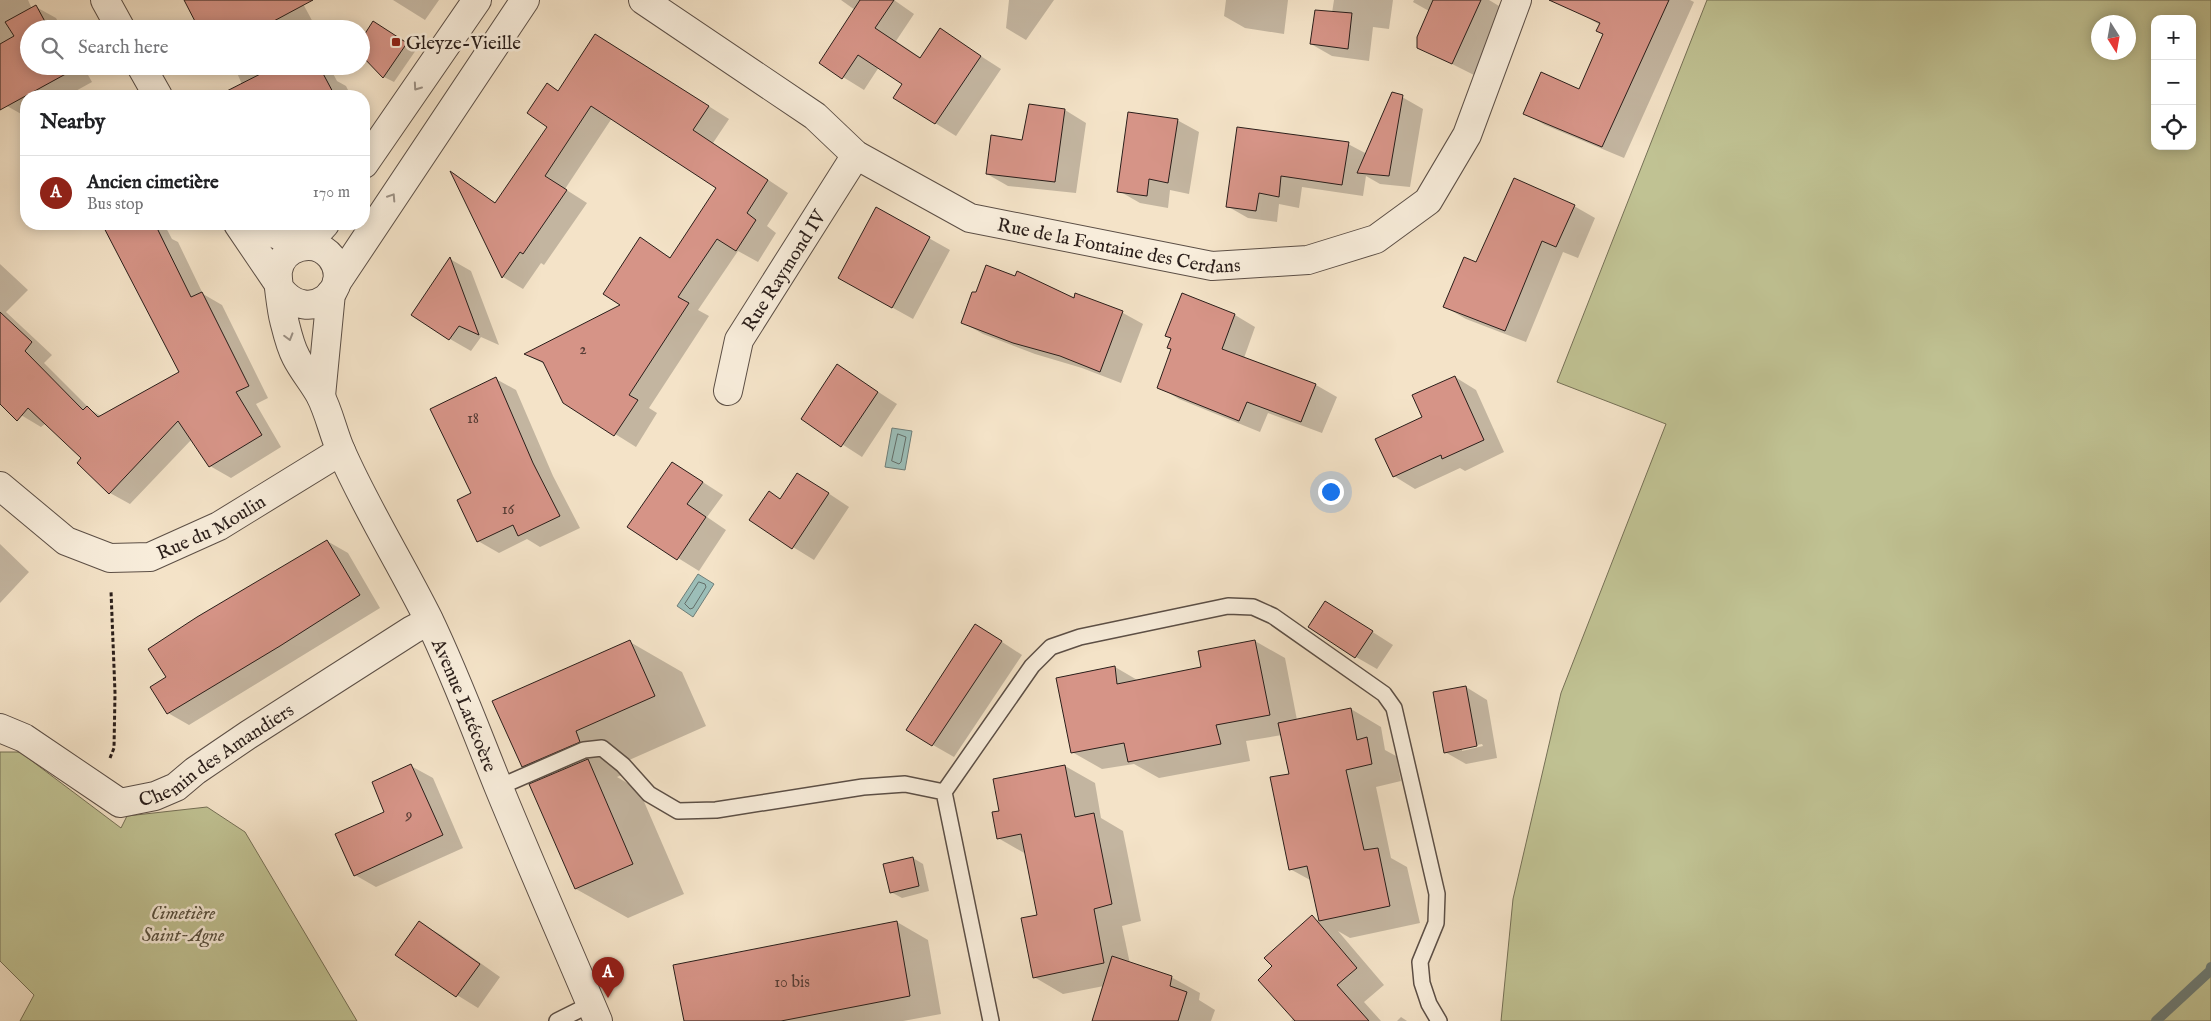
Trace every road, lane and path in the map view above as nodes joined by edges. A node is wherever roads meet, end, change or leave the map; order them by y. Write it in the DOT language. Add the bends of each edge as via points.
graph roads {
  1 [pos="105,0"];
  2 [pos="477,0"];
  3 [pos="526,0"];
  4 [pos="643,0"];
  5 [pos="1517,0"];
  6 [pos="115,20"];
  7 [pos="146,75"];
  8 [pos="155,90"];
  9 [pos="370,155"];
  10 [pos="856,155"];
  11 [pos="242,230"];
  12 [pos="268,230"];
  13 [pos="319,230"];
  14 [pos="304,246"];
  15 [pos="279,286"];
  16 [pos="334,288"];
  17 [pos="728,391"];
  18 [pos="321,396"];
  19 [pos="341,451"];
  20 [pos="0,486"];
  21 [pos="110,558"];
  22 [pos="429,621"];
  23 [pos="0,728"];
  24 [pos="499,787"];
  25 [pos="95,788"];
  26 [pos="944,792"];
  27 [pos="594,1013"];
  28 [pos="557,1021"];
  29 [pos="991,1021"];
  30 [pos="1439,1021"];
  1 -- 6 [label="street"];
  2 -- 9 [label="street, one-way"];
  16 -- 3 [label="street, one-way"];
  4 -- 10 [label="street, Rue de la Fontaine des Cerdans" via="815,116"];
  5 -- 10 [label="street, Rue de la Fontaine des Cerdans" via="1467,135 1428,201 1376,239 1308,260 1212,266 970,218"];
  7 -- 8 [label="street"];
  10 -- 17 [label="street, Rue Raymond IV" via="738,340"];
  11 -- 15 [label="street, Avenue Latécoère"];
  12 -- 14 [label="street, Avenue Latécoère"];
  13 -- 14 [label="street"];
  14 -- 15 [label="street, Avenue Latécoère" via="292,249 284,256 277,274"];
  14 -- 16 [label="street, Avenue Latécoère" via="323,250 330,256 335,264"];
  15 -- 16 [label="street, Avenue Latécoère" via="287,298 305,305 315,305 324,300"];
  15 -- 18 [label="street, Avenue Latécoère, one-way" via="282,313 294,356"];
  16 -- 18 [label="street, Avenue Latécoère"];
  18 -- 19 [label="street, Avenue Latécoère"];
  19 -- 21 [label="street, Rue du Moulin" via="219,526 150,557"];
  19 -- 22 [label="street, Avenue Latécoère"];
  20 -- 21 [label="street, Rue du Moulin" via="66,541"];
  21 -- 25 [label="path" via="114,748"];
  22 -- 24 [label="street, Avenue Latécoère"];
  22 -- 25 [label="street, Chemin des Amandiers" via="194,771 158,804 120,803"];
  23 -- 25 [label="street, Chemin des Amandiers" via="24,738"];
  24 -- 26 [label="lane" via="584,750 602,748 650,794 678,811 716,810 905,784"];
  24 -- 27 [label="street, Avenue Latécoère"];
  26 -- 29 [label="lane"];
  26 -- 30 [label="lane" via="1032,666 1051,647 1228,606 1254,607 1273,616 1384,694 1394,708 1437,894 1436,923 1420,962 1422,983"];
  27 -- 28 [label="lane"];
}
